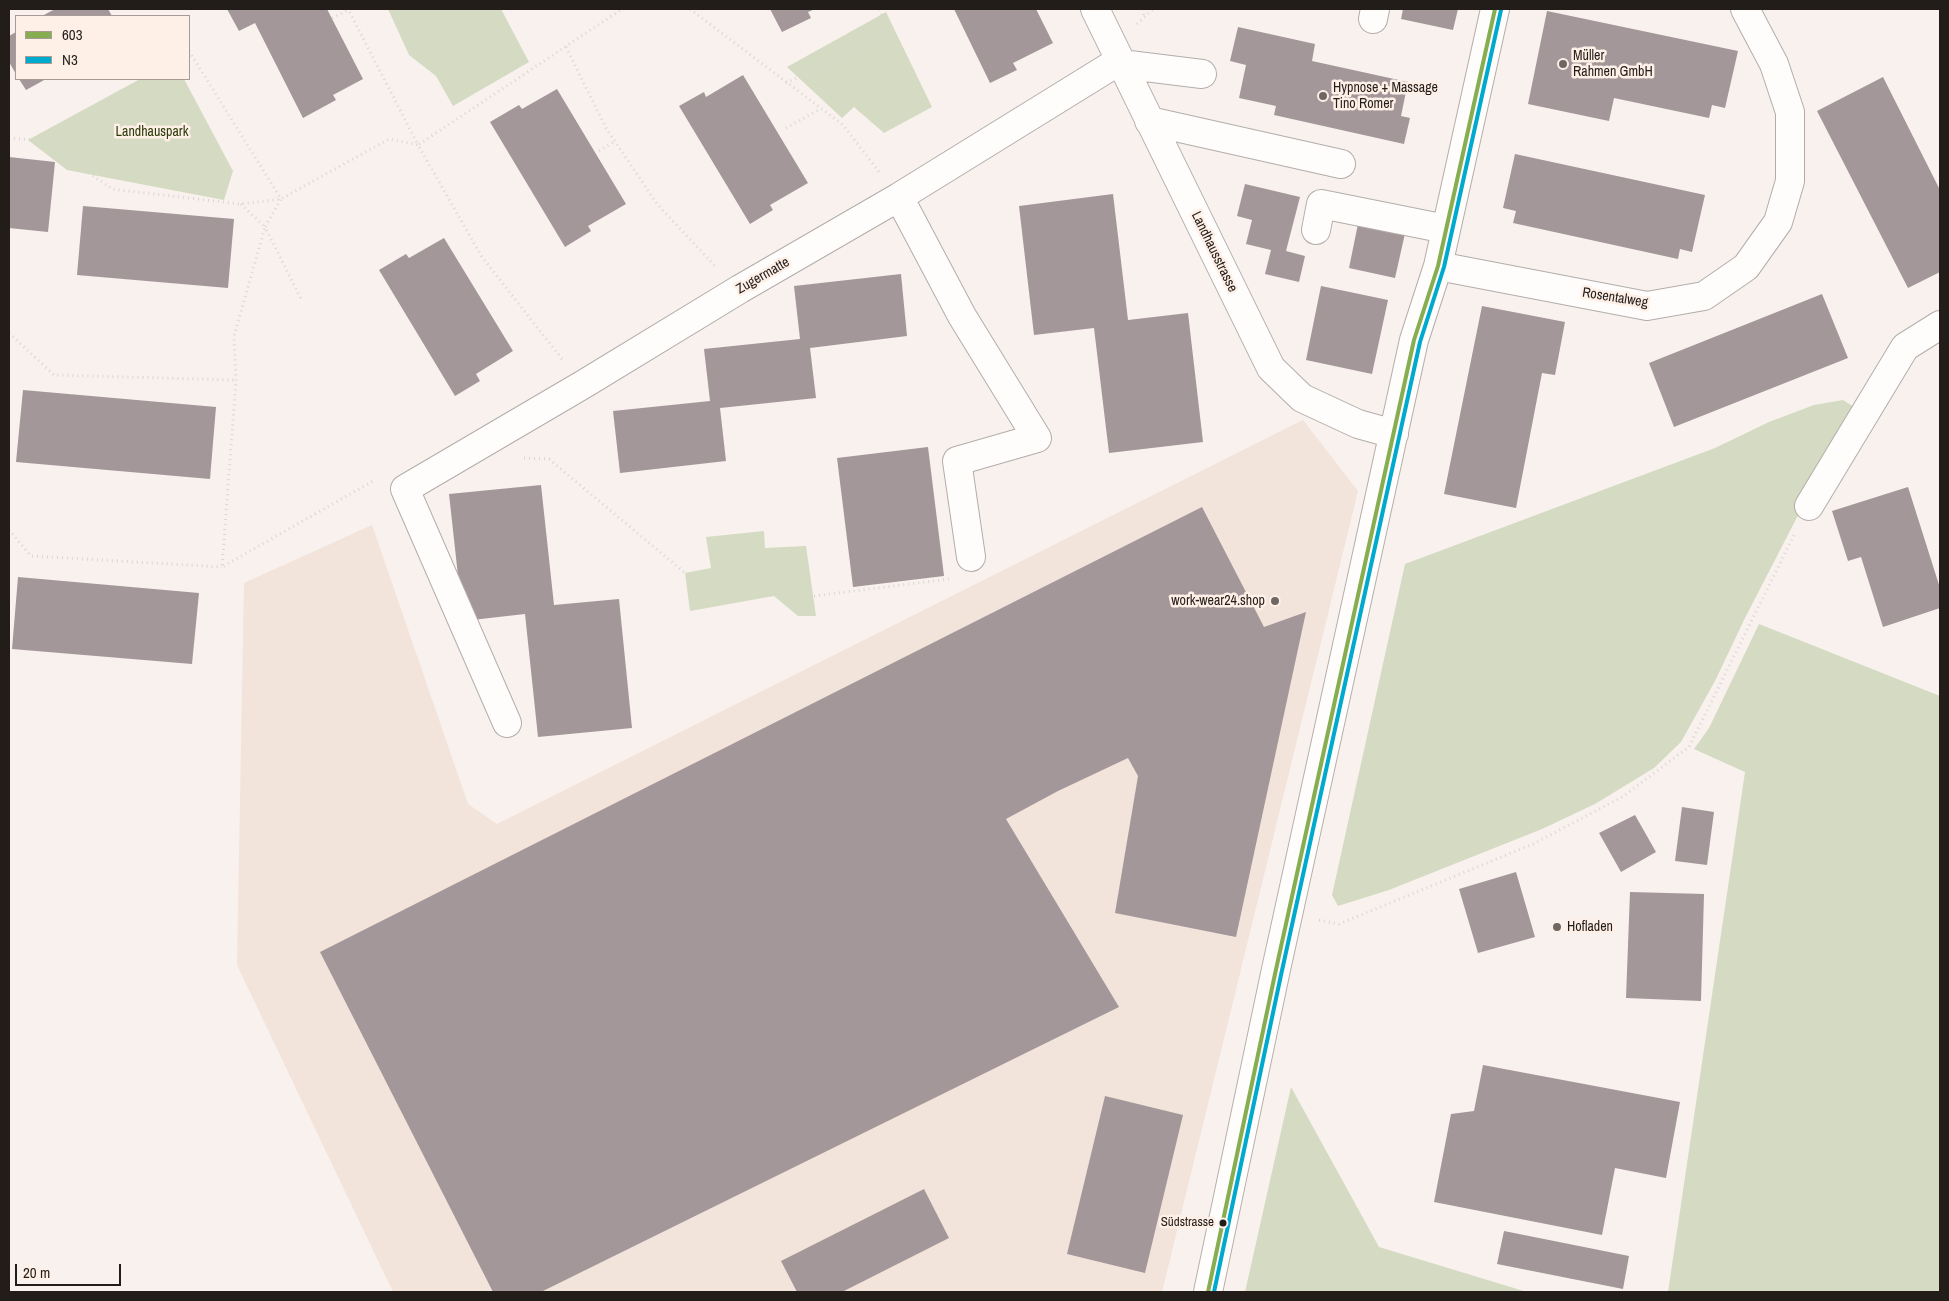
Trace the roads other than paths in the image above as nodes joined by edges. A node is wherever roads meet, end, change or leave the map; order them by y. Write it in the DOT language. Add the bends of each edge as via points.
graph roads {
  1 [pos="1095,9"];
  2 [pos="1495,9"];
  3 [pos="1745,9"];
  4 [pos="1120,62"];
  5 [pos="1202,74"];
  6 [pos="1149,121"];
  7 [pos="1341,164"];
  8 [pos="899,197"];
  9 [pos="1446,229"];
  10 [pos="1316,230"];
  11 [pos="1438,266"];
  12 [pos="1940,325"];
  13 [pos="1394,434"];
  14 [pos="1809,506"];
  15 [pos="971,557"];
  16 [pos="507,724"];
  17 [pos="1208,1292"];
  1 -- 4 [label="street, Landhausstrasse"];
  2 -- 9 [label="street"];
  3 -- 11 [label="street, Rosentalweg" via="1774,64 1790,112 1790,181 1778,222 1746,267 1704,296 1647,306"];
  4 -- 5 [label="street"];
  4 -- 6 [label="street, Landhausstrasse"];
  4 -- 8 [label="street, Zugermatte"];
  6 -- 7 [label="street"];
  6 -- 13 [label="street, Landhausstrasse" via="1271,368 1302,398 1358,424"];
  8 -- 15 [label="street" via="962,316 1037,438 957,461"];
  8 -- 16 [label="street, Zugermatte" via="405,489"];
  9 -- 10 [label="street" via="1321,204"];
  9 -- 11 [label="street"];
  11 -- 13 [label="street" via="1414,340"];
  12 -- 14 [label="street" via="1905,347"];
  13 -- 17 [label="street"];
}
